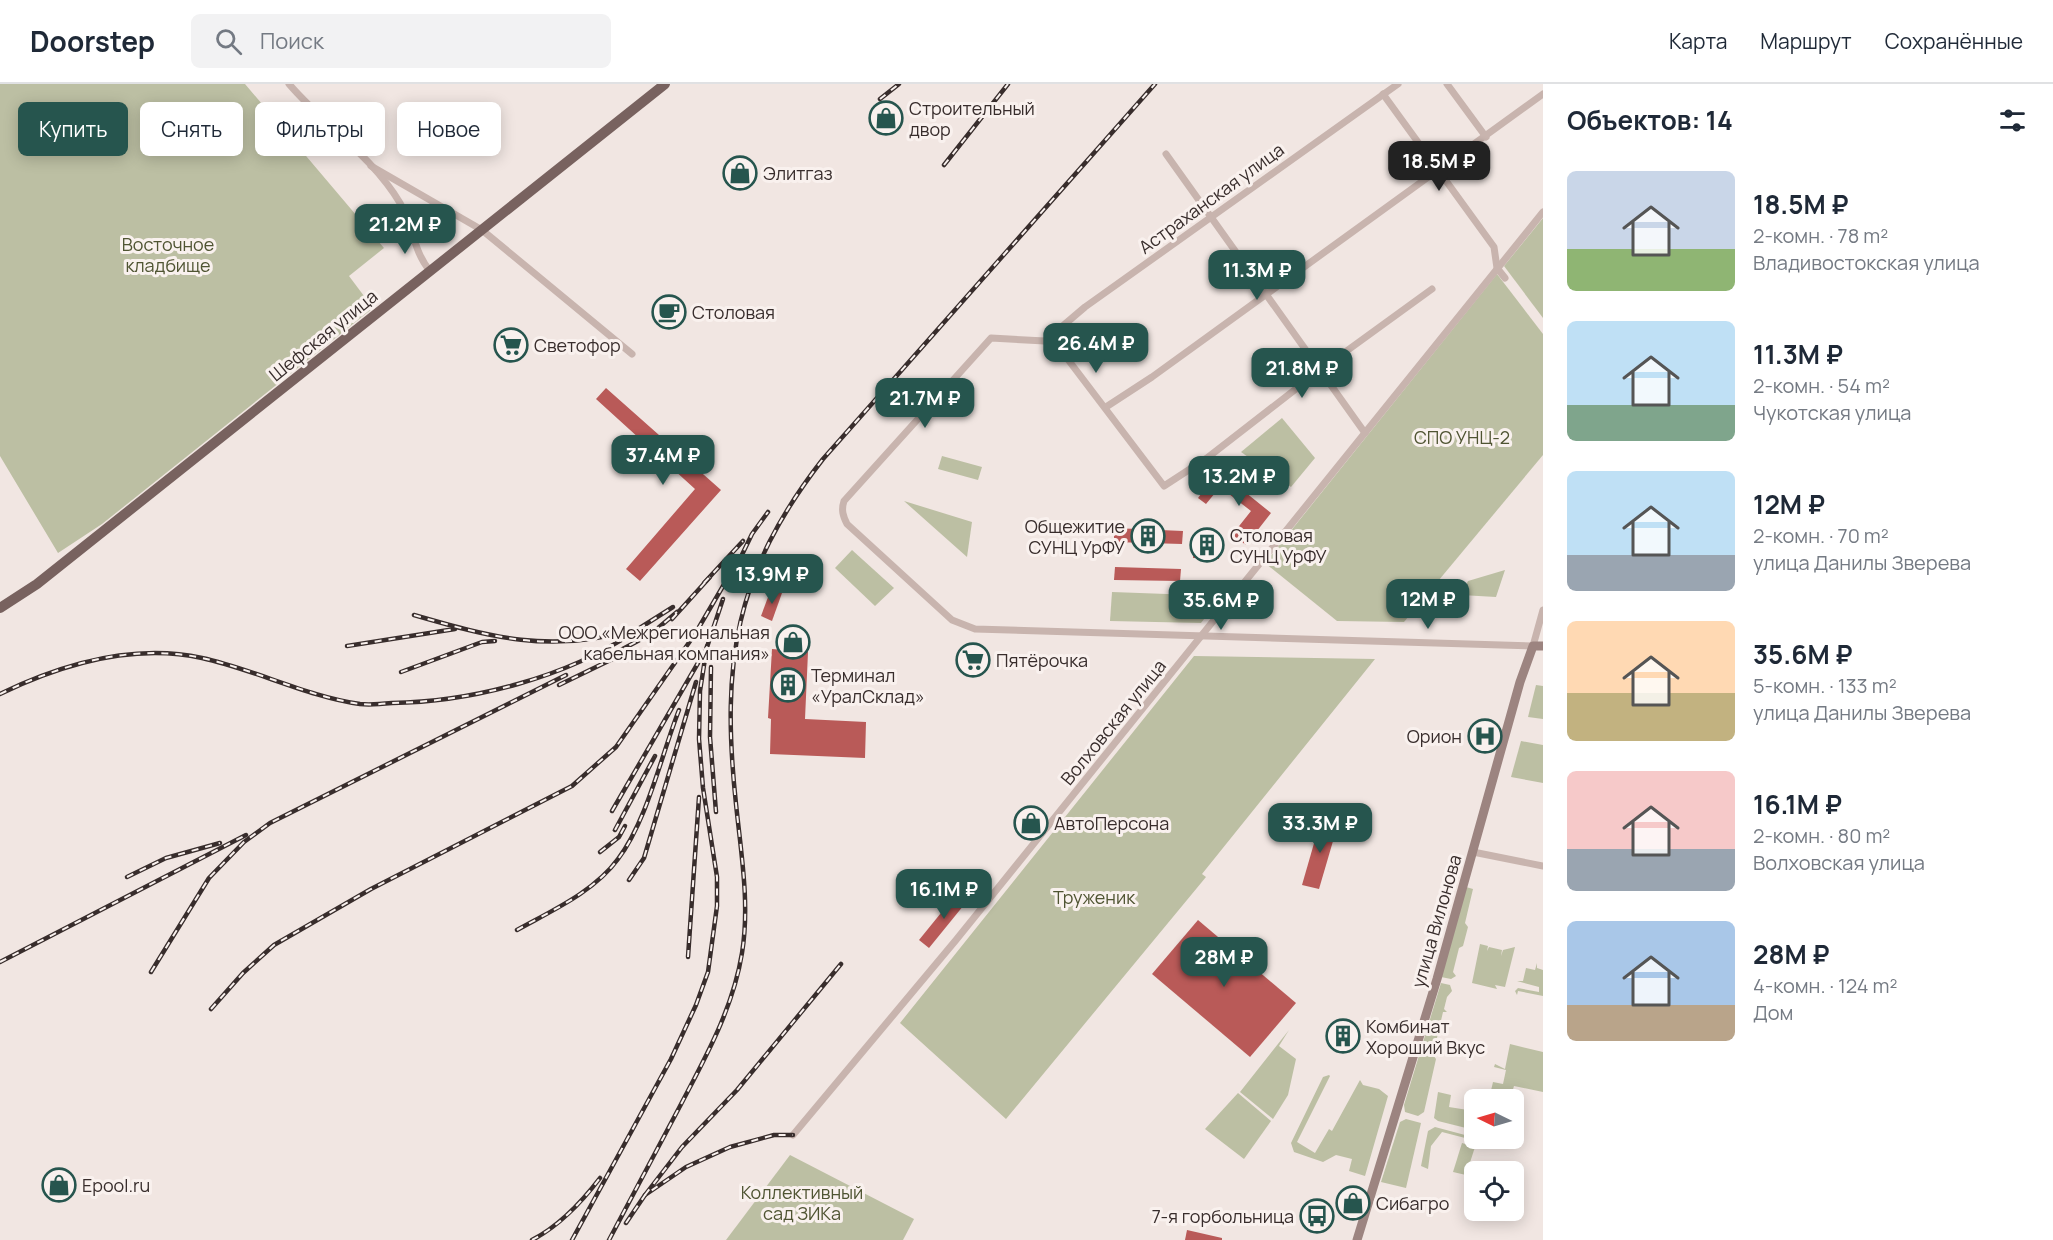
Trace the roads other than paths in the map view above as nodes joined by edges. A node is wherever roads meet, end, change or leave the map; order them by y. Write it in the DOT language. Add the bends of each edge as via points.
graph roads {
  1 [pos="289,84"];
  2 [pos="665,84"];
  3 [pos="1398,84"];
  4 [pos="1447,84"];
  5 [pos="1383,94"];
  6 [pos="1543,94"];
  7 [pos="1486,137"];
  8 [pos="1166,154"];
  9 [pos="371,166"];
  10 [pos="1439,171"];
  11 [pos="1543,212"];
  12 [pos="1209,217"];
  13 [pos="482,230"];
  14 [pos="1497,268"];
  15 [pos="430,271"];
  16 [pos="1505,278"];
  17 [pos="1432,289"];
  18 [pos="1266,293"];
  19 [pos="1045,341"];
  20 [pos="632,354"];
  21 [pos="1319,371"];
  22 [pos="1106,407"];
  23 [pos="1365,433"];
  24 [pos="0,608"];
  25 [pos="1543,610"];
  26 [pos="1202,636"];
  27 [pos="1533,646"];
  28 [pos="1543,646"];
  29 [pos="1473,852"];
  30 [pos="1543,866"];
  31 [pos="793,1135"];
  32 [pos="1357,1240"];
  1 -- 9 [label="street"];
  2 -- 13 [label="main road, Шефская улица"];
  3 -- 5 [label="street, Астраханская улица"];
  4 -- 7 [label="street"];
  5 -- 10 [label="street"];
  5 -- 12 [label="street, Астраханская улица"];
  6 -- 7 [label="street"];
  7 -- 10 [label="street"];
  8 -- 12 [label="street"];
  9 -- 13 [label="street"];
  9 -- 15 [label="street" via="401,204 420,259"];
  10 -- 14 [label="street" via="1494,248"];
  10 -- 18 [label="street"];
  11 -- 14 [label="street, Волховская улица"];
  12 -- 18 [label="street"];
  12 -- 19 [label="street, Астраханская улица"];
  13 -- 15 [label="main road, Шефская улица"];
  13 -- 20 [label="street"];
  14 -- 16 [label="street"];
  14 -- 23 [label="street, Волховская улица"];
  15 -- 24 [label="main road, Шефская улица" via="37,584"];
  17 -- 21 [label="street"];
  18 -- 21 [label="street"];
  18 -- 22 [label="street"];
  19 -- 22 [label="street" via="1060,349"];
  19 -- 26 [label="street" via="991,338 844,501 842,510 847,524 962,626 982,630"];
  21 -- 22 [label="street" via="1207,458 1164,486"];
  21 -- 23 [label="street"];
  23 -- 26 [label="street, Волховская улица"];
  25 -- 27 [label="street, улица Вилонова"];
  26 -- 27 [label="street"];
  26 -- 31 [label="street, Волховская улица"];
  27 -- 28 [label="street"];
  27 -- 29 [label="street, улица Вилонова"];
  29 -- 30 [label="street"];
  29 -- 32 [label="street, улица Вилонова"];
}
